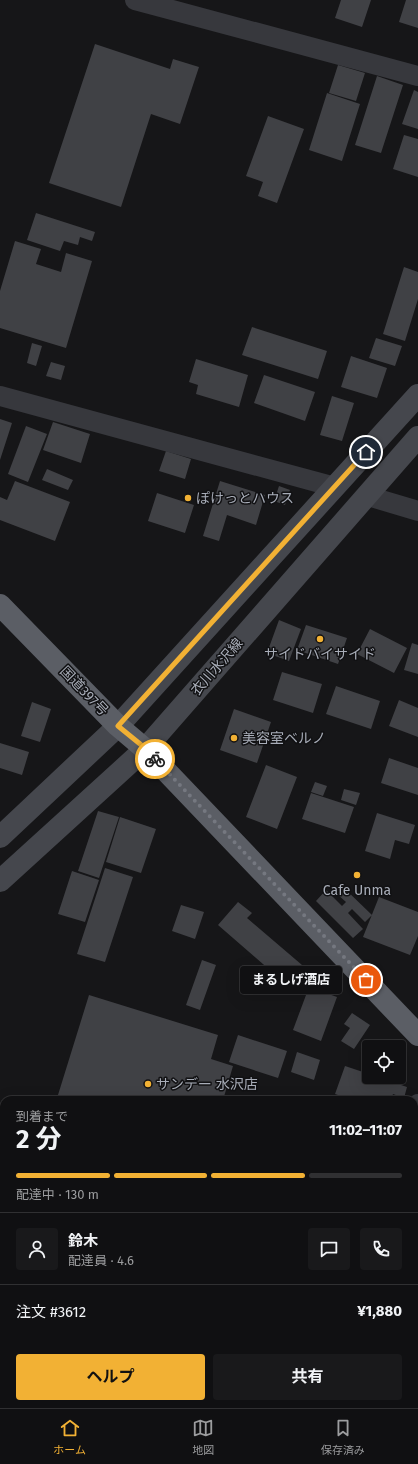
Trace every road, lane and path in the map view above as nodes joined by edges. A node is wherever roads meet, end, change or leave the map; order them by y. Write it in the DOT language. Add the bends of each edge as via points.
graph roads {
  1 [pos="135,0"];
  2 [pos="418,76"];
  3 [pos="418,394"];
  4 [pos="0,396"];
  5 [pos="418,437"];
  6 [pos="335,487"];
  7 [pos="368,496"];
  8 [pos="418,510"];
  9 [pos="0,604"];
  10 [pos="118,726"];
  11 [pos="145,748"];
  12 [pos="0,837"];
  13 [pos="0,881"];
  14 [pos="418,1035"];
  1 -- 2 [label="street"];
  3 -- 6 [label="main road"];
  4 -- 6 [label="street"];
  5 -- 7 [label="main road, 衣川水沢線"];
  6 -- 10 [label="main road"];
  7 -- 8 [label="street"];
  7 -- 11 [label="main road, 衣川水沢線"];
  9 -- 10 [label="highway, 国道397号"];
  10 -- 11 [label="highway, 国道397号"];
  10 -- 12 [label="main road"];
  11 -- 13 [label="main road, 衣川水沢線"];
  11 -- 14 [label="highway, 国道397号"];
}
